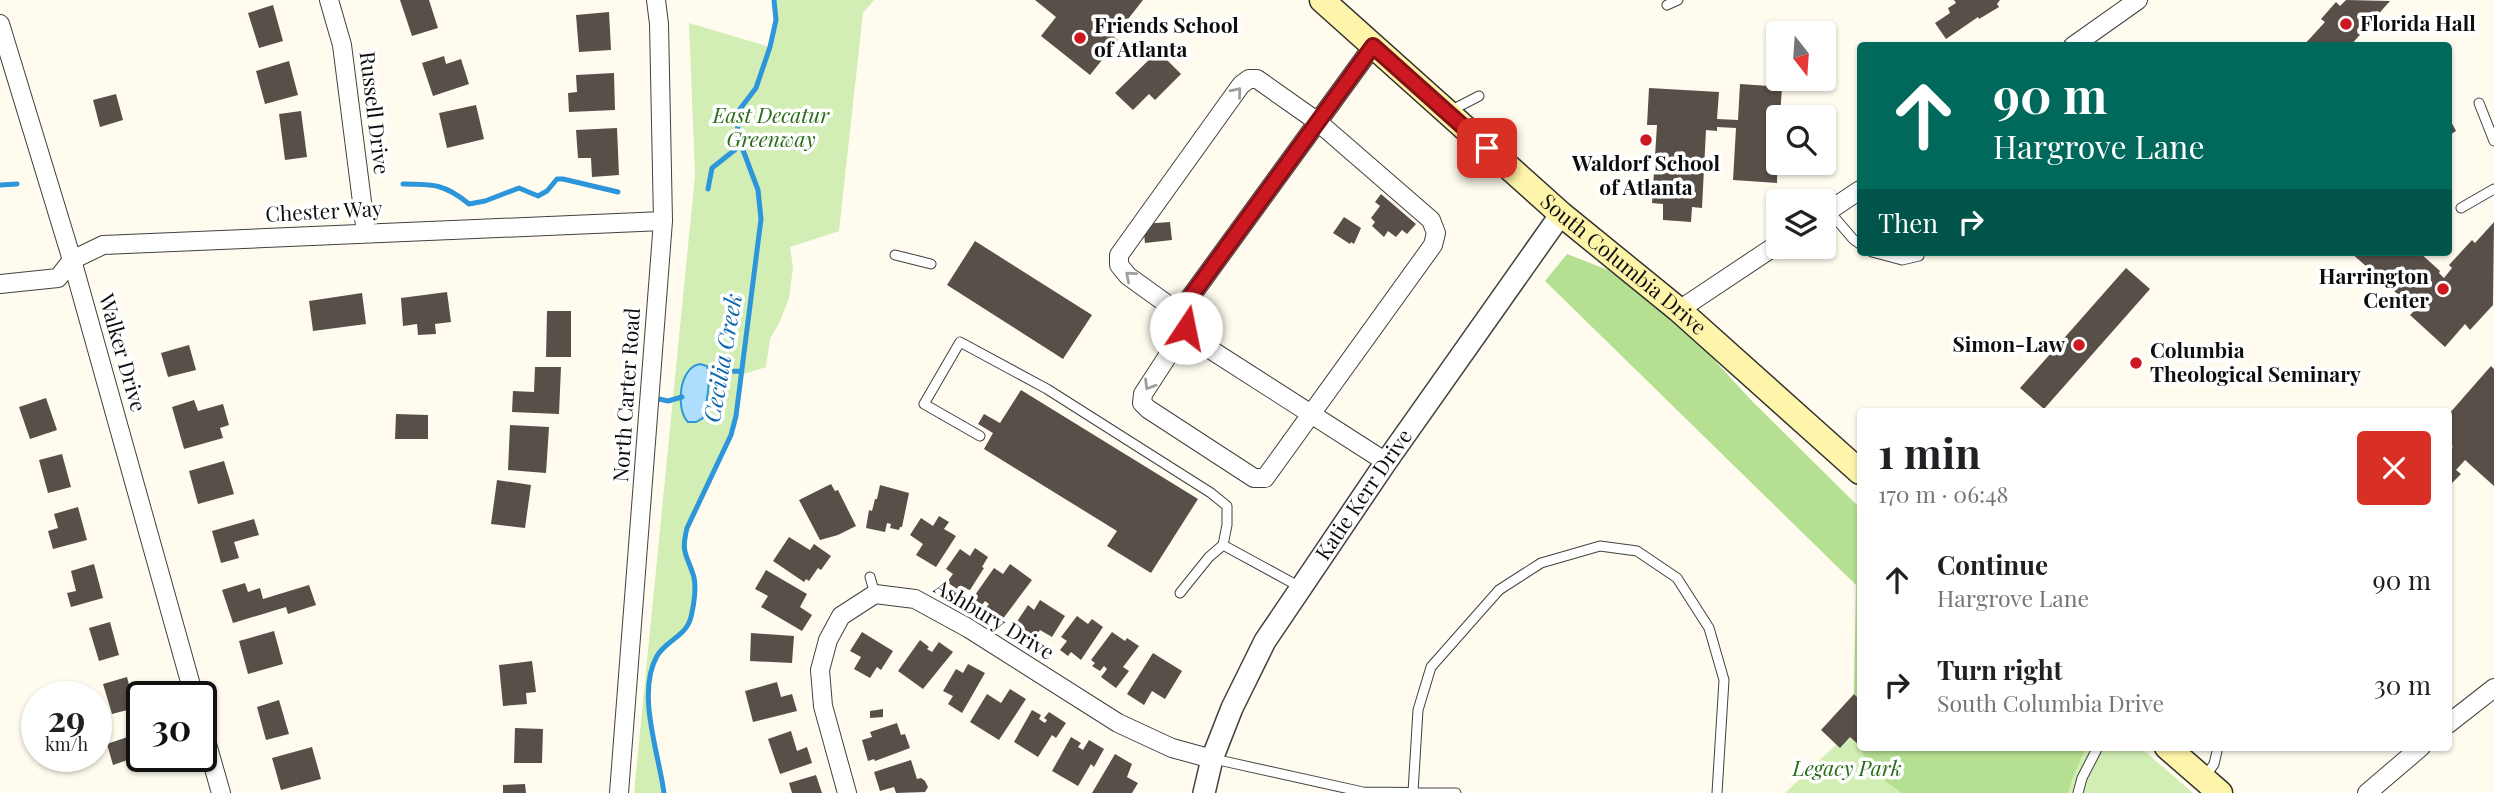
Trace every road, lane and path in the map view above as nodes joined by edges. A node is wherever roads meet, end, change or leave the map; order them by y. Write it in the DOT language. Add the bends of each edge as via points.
graph roads {
  1 [pos="329,0"];
  2 [pos="656,0"];
  3 [pos="1322,0"];
  4 [pos="1678,0"];
  5 [pos="2138,0"];
  6 [pos="1667,5"];
  7 [pos="0,24"];
  8 [pos="2079,42"];
  9 [pos="1373,46"];
  10 [pos="1479,96"];
  11 [pos="2479,103"];
  12 [pos="1448,113"];
  13 [pos="1318,122"];
  14 [pos="2494,141"];
  15 [pos="2494,189"];
  16 [pos="1857,192"];
  17 [pos="1836,206"];
  18 [pos="2461,208"];
  19 [pos="1561,215"];
  20 [pos="663,221"];
  21 [pos="1836,223"];
  22 [pos="366,233"];
  23 [pos="1857,242"];
  24 [pos="1766,252"];
  25 [pos="895,255"];
  26 [pos="1887,256"];
  27 [pos="1919,256"];
  28 [pos="72,260"];
  29 [pos="931,264"];
  30 [pos="0,284"];
  31 [pos="1679,310"];
  32 [pos="1185,322"];
  33 [pos="1311,415"];
  34 [pos="980,436"];
  35 [pos="1386,461"];
  36 [pos="1857,469"];
  37 [pos="1223,544"];
  38 [pos="1300,587"];
  39 [pos="1180,593"];
  40 [pos="190,681"];
  41 [pos="2494,688"];
  42 [pos="2452,721"];
  43 [pos="2096,751"];
  44 [pos="2172,751"];
  45 [pos="2217,751"];
  46 [pos="2415,751"];
  47 [pos="1212,759"];
  48 [pos="215,772"];
  49 [pos="2212,786"];
  50 [pos="1413,792"];
  51 [pos="221,793"];
  52 [pos="619,793"];
  53 [pos="847,793"];
  54 [pos="1204,793"];
  55 [pos="1456,793"];
  56 [pos="1717,793"];
  57 [pos="2078,793"];
  58 [pos="2367,793"];
  1 -- 22 [label="street, Russell Drive" via="342,45"];
  2 -- 20 [label="street, North Carter Road"];
  3 -- 9 [label="main road, South Columbia Drive"];
  4 -- 6 [label="lane"];
  5 -- 8 [label="street"];
  7 -- 28 [label="street, Walker Drive"];
  9 -- 12 [label="main road, South Columbia Drive"];
  9 -- 13 [label="street"];
  10 -- 12 [label="lane"];
  11 -- 14 [label="lane"];
  12 -- 19 [label="main road, South Columbia Drive"];
  13 -- 32 [label="street" via="1186,303"];
  32 -- 13 [label="street, one-way" via="1128,276 1119,265 1119,255 1249,79 1257,79"];
  13 -- 33 [label="street" via="1431,220 1436,233 1433,245"];
  15 -- 18 [label="lane"];
  16 -- 17 [label="street"];
  19 -- 31 [label="main road, South Columbia Drive"];
  19 -- 35 [label="street, Katie Kerr Drive"];
  20 -- 22 [label="street, Chester Way"];
  20 -- 52 [label="street, North Carter Road"];
  21 -- 23 [label="lane"];
  22 -- 28 [label="street, Chester Way" via="103,245"];
  24 -- 31 [label="street"];
  25 -- 29 [label="lane"];
  26 -- 27 [label="lane" via="1902,260"];
  28 -- 30 [label="street, Chester Way" via="58,278"];
  28 -- 40 [label="street, Walker Drive"];
  31 -- 36 [label="main road, South Columbia Drive"];
  32 -- 33 [label="street" via="1194,340"];
  32 -- 33 [label="street, one-way" via="1143,394 1142,403 1148,409 1254,478 1265,478"];
  33 -- 35 [label="street"];
  34 -- 37 [label="lane" via="924,404 960,342 1047,389 1211,493 1227,506"];
  35 -- 38 [label="street, Katie Kerr Drive"];
  37 -- 38 [label="lane"];
  37 -- 39 [label="lane"];
  38 -- 47 [label="street, Katie Kerr Drive" via="1265,641 1231,708"];
  41 -- 42 [label="street"];
  43 -- 57 [label="lane"];
  44 -- 49 [label="main road"];
  45 -- 49 [label="lane"];
  46 -- 58 [label="street"];
  47 -- 50 [label="lane" via="1363,792"];
  47 -- 53 [label="street, Ashbury Drive" via="1172,748 1118,723 968,628 915,599 872,585 841,615 820,670 823,706"];
  47 -- 54 [label="street, Katie Kerr Drive"];
  48 -- 51 [label="street"];
  50 -- 55 [label="lane"];
  50 -- 56 [label="lane" via="1418,710 1431,667 1499,590 1541,563 1600,546 1637,551 1676,578 1709,628 1724,681"];
}
